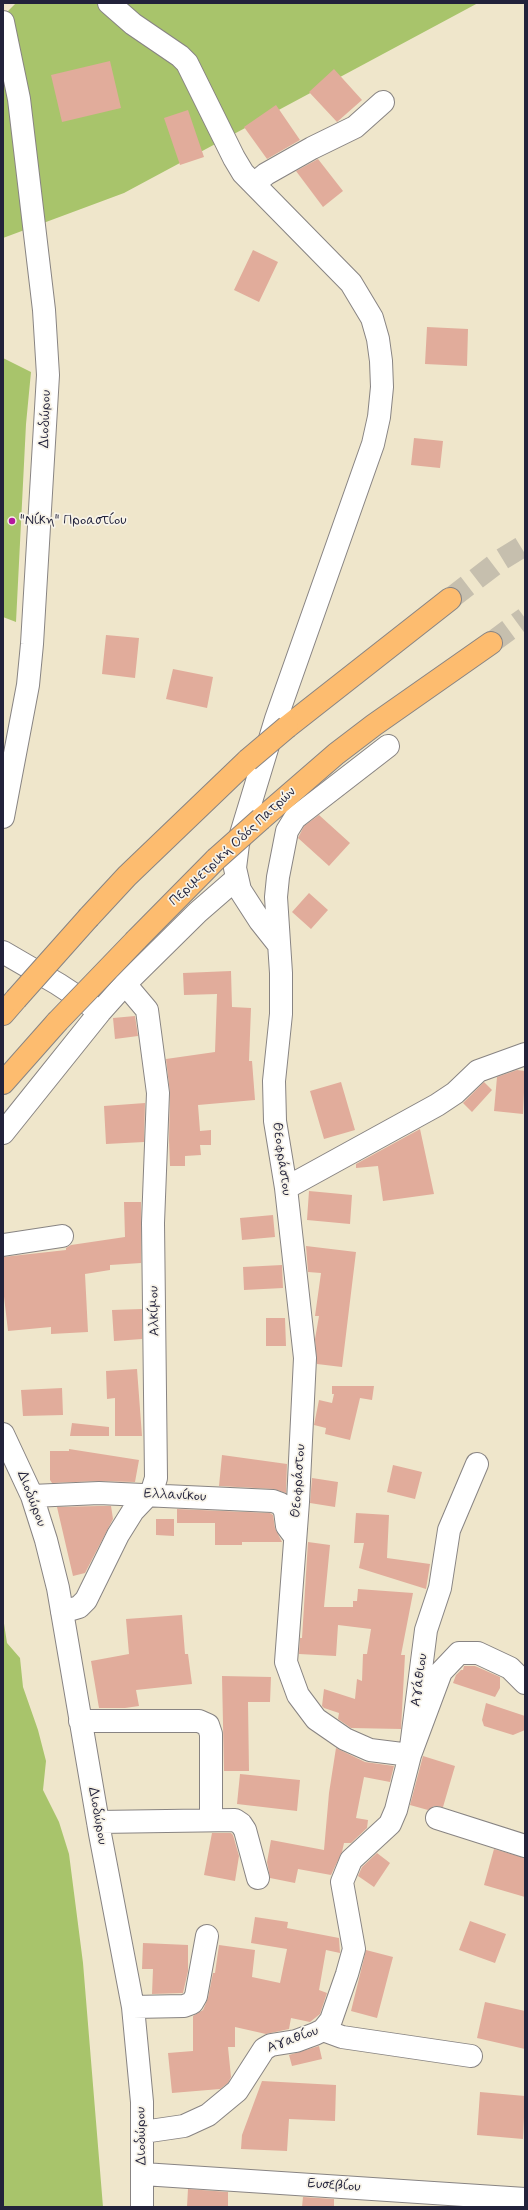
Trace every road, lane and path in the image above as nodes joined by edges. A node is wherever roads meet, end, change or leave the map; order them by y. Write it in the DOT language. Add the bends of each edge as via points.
graph roads {
  1 [pos="109,3"];
  2 [pos="3,22"];
  3 [pos="383,102"];
  4 [pos="254,184"];
  5 [pos="450,599"];
  6 [pos="490,643"];
  7 [pos="388,746"];
  8 [pos="3,817"];
  9 [pos="236,879"];
  10 [pos="279,945"];
  11 [pos="3,952"];
  12 [pos="125,984"];
  13 [pos="9,1006"];
  14 [pos="100,1012"];
  15 [pos="525,1054"];
  16 [pos="3,1083"];
  17 [pos="3,1133"];
  18 [pos="286,1188"];
  19 [pos="62,1236"];
  20 [pos="3,1245"];
  21 [pos="3,1434"];
  22 [pos="476,1464"];
  23 [pos="148,1495"];
  24 [pos="32,1496"];
  25 [pos="295,1536"];
  26 [pos="62,1612"];
  27 [pos="525,1683"];
  28 [pos="80,1721"];
  29 [pos="410,1755"];
  30 [pos="436,1818"];
  31 [pos="210,1820"];
  32 [pos="98,1822"];
  33 [pos="525,1846"];
  34 [pos="258,1878"];
  35 [pos="342,1882"];
  36 [pos="207,1936"];
  37 [pos="133,2007"];
  38 [pos="323,2030"];
  39 [pos="470,2056"];
  40 [pos="143,2132"];
  41 [pos="143,2174"];
  42 [pos="525,2199"];
  43 [pos="142,2207"];
  1 -- 4 [label="street" via="133,24 187,63 234,158"];
  2 -- 8 [label="street, Διοδώρου" via="18,99 44,310 48,375 28,685"];
  3 -- 4 [label="street" via="351,129 266,174"];
  4 -- 9 [label="street" via="337,267 364,301 378,339 382,387 379,417 365,468 276,719 241,830 236,856"];
  5 -- 13 [label="highway, bridge" via="248,760 127,876"];
  6 -- 16 [label="highway, Περιμετρική Οδός Πατρών, bridge" via="336,754 216,859 57,1022"];
  7 -- 10 [label="street, Θεοφράστου" via="295,818 287,831 276,897"];
  9 -- 10 [label="street" via="248,904"];
  9 -- 12 [label="street" via="198,912"];
  10 -- 18 [label="street, Θεοφράστου" via="281,1014 274,1081 277,1143"];
  11 -- 14 [label="street"];
  12 -- 14 [label="street"];
  12 -- 23 [label="street, Αλκίμου" via="147,1010 158,1093 153,1216 156,1472 154,1486"];
  14 -- 17 [label="street"];
  15 -- 18 [label="street" via="478,1071 455,1093 437,1105"];
  18 -- 25 [label="street, Θεοφράστου" via="305,1358"];
  19 -- 20 [label="street"];
  21 -- 24 [label="street, Διοδώρου"];
  22 -- 29 [label="street, Αγάθιου" via="448,1530 440,1588 426,1630"];
  23 -- 24 [label="street, Ελλανίκου" via="82,1493"];
  23 -- 25 [label="street, Ελλανίκου" via="273,1501 281,1504 285,1511 287,1526"];
  23 -- 26 [label="street, Αλκίμου" via="133,1511 118,1535 83,1603 76,1609"];
  24 -- 26 [label="street, Διοδώρου" via="46,1540"];
  25 -- 29 [label="street, Θεοφράστου" via="286,1662 298,1695 316,1719 345,1739 370,1750"];
  26 -- 28 [label="street, Διοδώρου"];
  27 -- 29 [label="street" via="510,1668 478,1654 459,1653 441,1672"];
  28 -- 31 [label="street" via="199,1721 208,1725 211,1734"];
  28 -- 32 [label="street, Διοδώρου"];
  29 -- 35 [label="street, Αγάθιου" via="390,1824 351,1860"];
  30 -- 33 [label="street"];
  31 -- 32 [label="street"];
  31 -- 34 [label="street" via="235,1820 241,1824 245,1830"];
  32 -- 37 [label="street, Διοδώρου"];
  35 -- 38 [label="street, Αγαθίου" via="353,1952 334,2011"];
  36 -- 37 [label="street" via="196,1996 192,2003 184,2006"];
  37 -- 40 [label="street, Διοδώρου" via="140,2068"];
  38 -- 39 [label="street" via="342,2037"];
  38 -- 40 [label="street, Αγαθίου" via="305,2038 264,2049 237,2091 208,2115 184,2126"];
  40 -- 41 [label="street, Διοδώρου"];
  41 -- 42 [label="street, Ευσεβίου"];
  41 -- 43 [label="street, Διοδώρου"];
}
